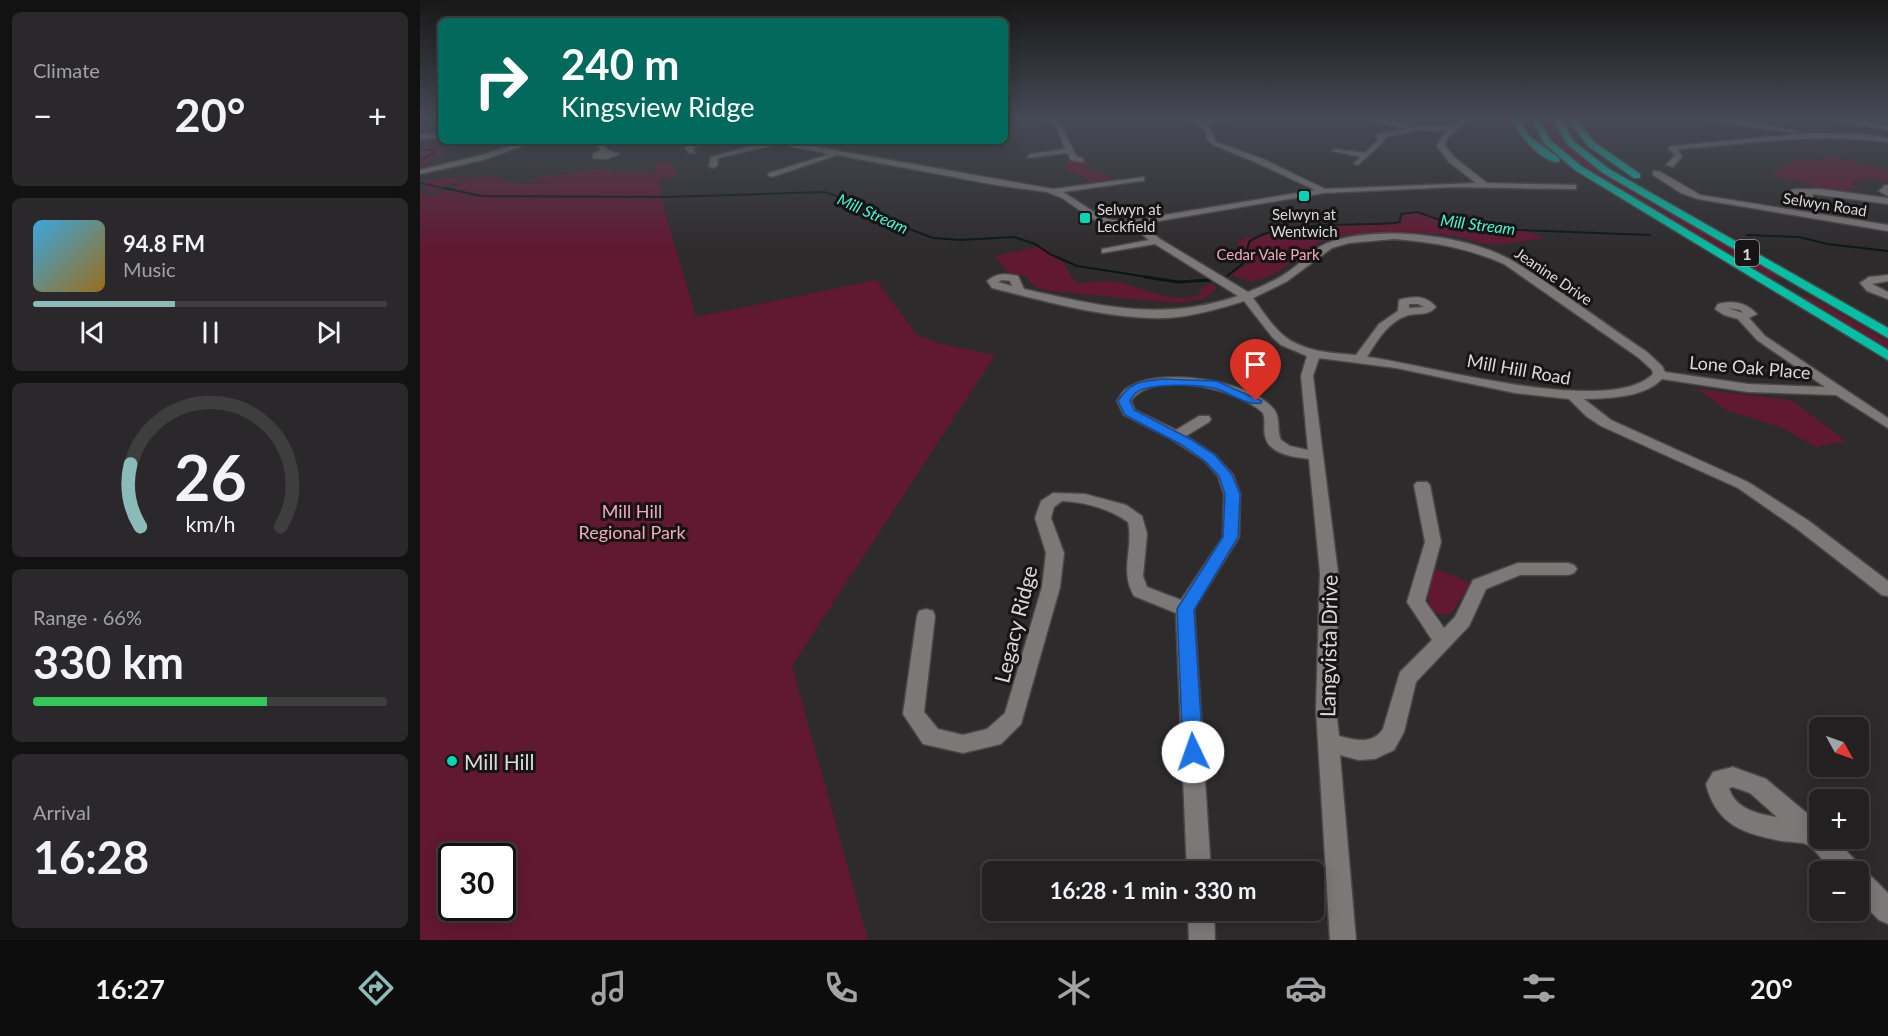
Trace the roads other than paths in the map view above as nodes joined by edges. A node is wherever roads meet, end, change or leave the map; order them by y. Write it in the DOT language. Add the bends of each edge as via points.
graph roads {
  1 [pos="459,163"];
  2 [pos="714,163"];
  3 [pos="809,163"];
  4 [pos="888,163"];
  5 [pos="1264,163"];
  6 [pos="1456,163"];
  7 [pos="1562,163"];
  8 [pos="1572,163"];
  9 [pos="1596,163"];
  10 [pos="1620,163"];
  11 [pos="713,166"];
  12 [pos="420,172"];
  13 [pos="1656,173"];
  14 [pos="772,175"];
  15 [pos="1141,179"];
  16 [pos="1484,185"];
  17 [pos="1573,187"];
  18 [pos="1888,187"];
  19 [pos="1055,191"];
  20 [pos="1324,192"];
  21 [pos="1806,192"];
  22 [pos="1888,194"];
  23 [pos="1620,195"];
  24 [pos="1888,201"];
  25 [pos="1134,223"];
  26 [pos="1888,228"];
  27 [pos="1157,241"];
  28 [pos="1105,251"];
  29 [pos="1888,278"];
  30 [pos="1019,290"];
  31 [pos="1245,295"];
  32 [pos="1888,296"];
  33 [pos="1404,312"];
  34 [pos="1741,316"];
  35 [pos="1888,327"];
  36 [pos="1888,334"];
  37 [pos="1314,354"];
  38 [pos="1888,356"];
  39 [pos="1360,359"];
  40 [pos="1659,375"];
  41 [pos="1839,391"];
  42 [pos="1573,396"];
  43 [pos="1204,419"];
  44 [pos="1888,424"];
  45 [pos="1176,436"];
  46 [pos="1317,455"];
  47 [pos="1422,485"];
  48 [pos="1568,569"];
  49 [pos="1888,590"];
  50 [pos="1185,609"];
  51 [pos="926,616"];
  52 [pos="1443,641"];
  53 [pos="1328,742"];
  54 [pos="1828,849"];
  55 [pos="1198,861"];
  56 [pos="1839,861"];
  57 [pos="1869,892"];
  58 [pos="1888,910"];
  59 [pos="1201,921"];
  60 [pos="1202,940"];
  61 [pos="1343,940"];
  1 -- 12 [label="street"];
  2 -- 11 [label="street"];
  3 -- 14 [label="street"];
  4 -- 19 [label="street"];
  5 -- 20 [label="street"];
  6 -- 16 [label="street"];
  7 -- 23 [label="highway"];
  8 -- 23 [label="highway, 1"];
  9 -- 36 [label="highway, 1"];
  10 -- 35 [label="highway"];
  13 -- 26 [label="street, Selwyn Road" via="1698,197"];
  15 -- 19 [label="street"];
  16 -- 17 [label="street"];
  16 -- 20 [label="street"];
  18 -- 22 [label="street" via="1883,191"];
  19 -- 25 [label="street" via="1111,224"];
  20 -- 25 [label="street"];
  21 -- 24 [label="street"];
  23 -- 38 [label="highway, 1"];
  25 -- 27 [label="street, Mill Hill Road"];
  27 -- 28 [label="street"];
  27 -- 31 [label="street, Mill Hill Road"];
  29 -- 32 [label="street" via="1866,281 1866,285"];
  30 -- 31 [label="street, Jeanine Drive" via="1055,300 1165,314 1208,309"];
  31 -- 37 [label="street, Mill Hill Road" via="1277,336"];
  31 -- 40 [label="street, Jeanine Drive" via="1283,279 1321,251 1338,244 1413,238 1450,242 1507,262 1643,355"];
  33 -- 39 [label="street" via="1377,332"];
  34 -- 41 [label="street, Lone Oak Place" via="1761,338"];
  37 -- 39 [label="street, Mill Hill Road"];
  37 -- 46 [label="street, Langvista Drive" via="1307,376"];
  39 -- 42 [label="street, Mill Hill Road" via="1515,389"];
  40 -- 41 [label="street, Lone Oak Place" via="1767,390"];
  40 -- 42 [label="street" via="1646,386"];
  41 -- 44 [label="street, Lone Oak Place"];
  42 -- 49 [label="street, Mill Hill Road" via="1606,423 1716,472 1770,502"];
  43 -- 45 [label="street"];
  45 -- 46 [label="street" via="1129,412 1125,396 1150,384 1225,387 1266,407 1271,413 1274,442 1299,454"];
  45 -- 50 [label="street" via="1210,458 1225,475 1233,494 1231,537"];
  46 -- 53 [label="street, Langvista Drive" via="1329,573"];
  47 -- 52 [label="street" via="1432,542 1416,602"];
  48 -- 52 [label="street" via="1518,569 1479,585 1461,621"];
  50 -- 51 [label="street, Legacy Ridge" via="1140,591 1134,576 1139,534 1136,520 1120,509 1059,496 1047,504 1043,518 1055,552 1051,587 1014,717 993,737 963,744 931,737 913,714"];
  50 -- 55 [label="street"];
  52 -- 53 [label="street" via="1407,678 1393,732 1386,742 1376,749 1358,750"];
  53 -- 61 [label="street, Langvista Drive"];
  54 -- 56 [label="street"];
  57 -- 58 [label="street"];
  59 -- 60 [label="street"];
}
